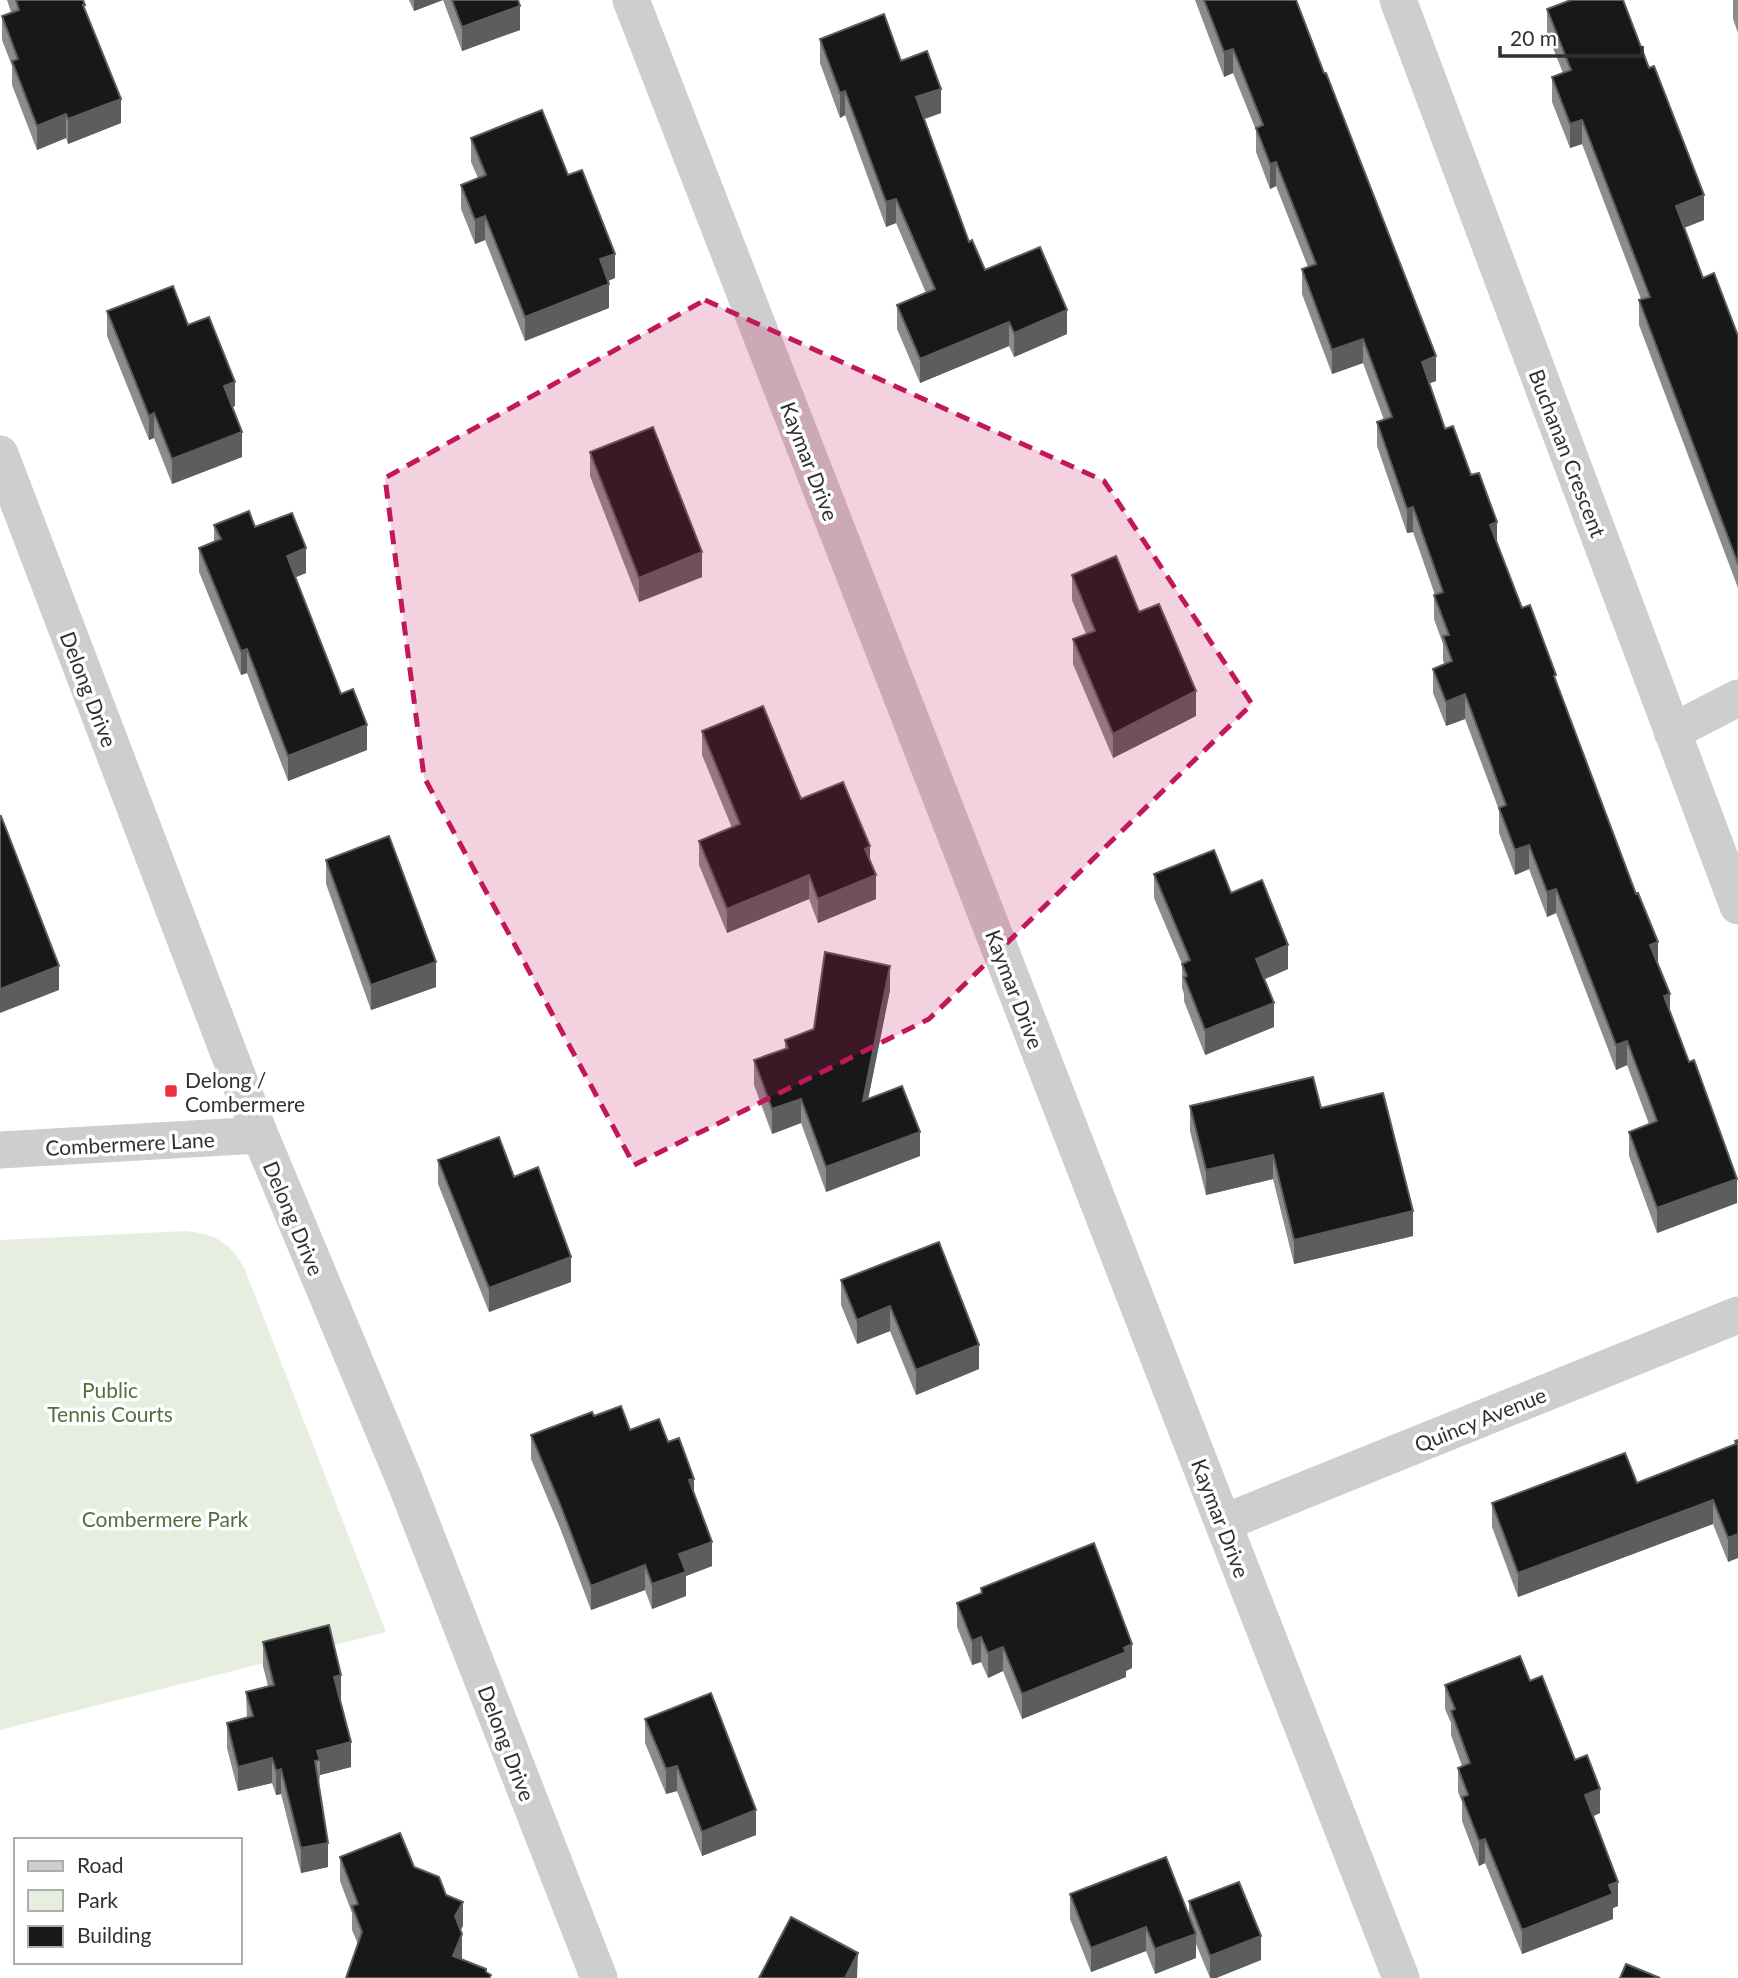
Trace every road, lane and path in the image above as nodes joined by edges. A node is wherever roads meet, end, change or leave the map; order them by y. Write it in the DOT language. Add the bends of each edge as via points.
graph roads {
  1 [pos="631,0"];
  2 [pos="1398,0"];
  3 [pos="0,454"];
  4 [pos="1738,698"];
  5 [pos="1672,732"];
  6 [pos="1738,906"];
  7 [pos="260,1135"];
  8 [pos="0,1150"];
  9 [pos="1738,1315"];
  10 [pos="1223,1523"];
  11 [pos="599,1978"];
  12 [pos="1401,1978"];
  1 -- 10 [label="street, Kaymar Drive"];
  2 -- 5 [label="street, Buchanan Crescent"];
  3 -- 7 [label="street, Delong Drive"];
  4 -- 5 [label="street"];
  5 -- 6 [label="street, Buchanan Crescent"];
  7 -- 8 [label="street, Combermere Lane"];
  7 -- 11 [label="street, Delong Drive" via="404,1479"];
  9 -- 10 [label="street, Quincy Avenue"];
  10 -- 12 [label="street, Kaymar Drive"];
}
